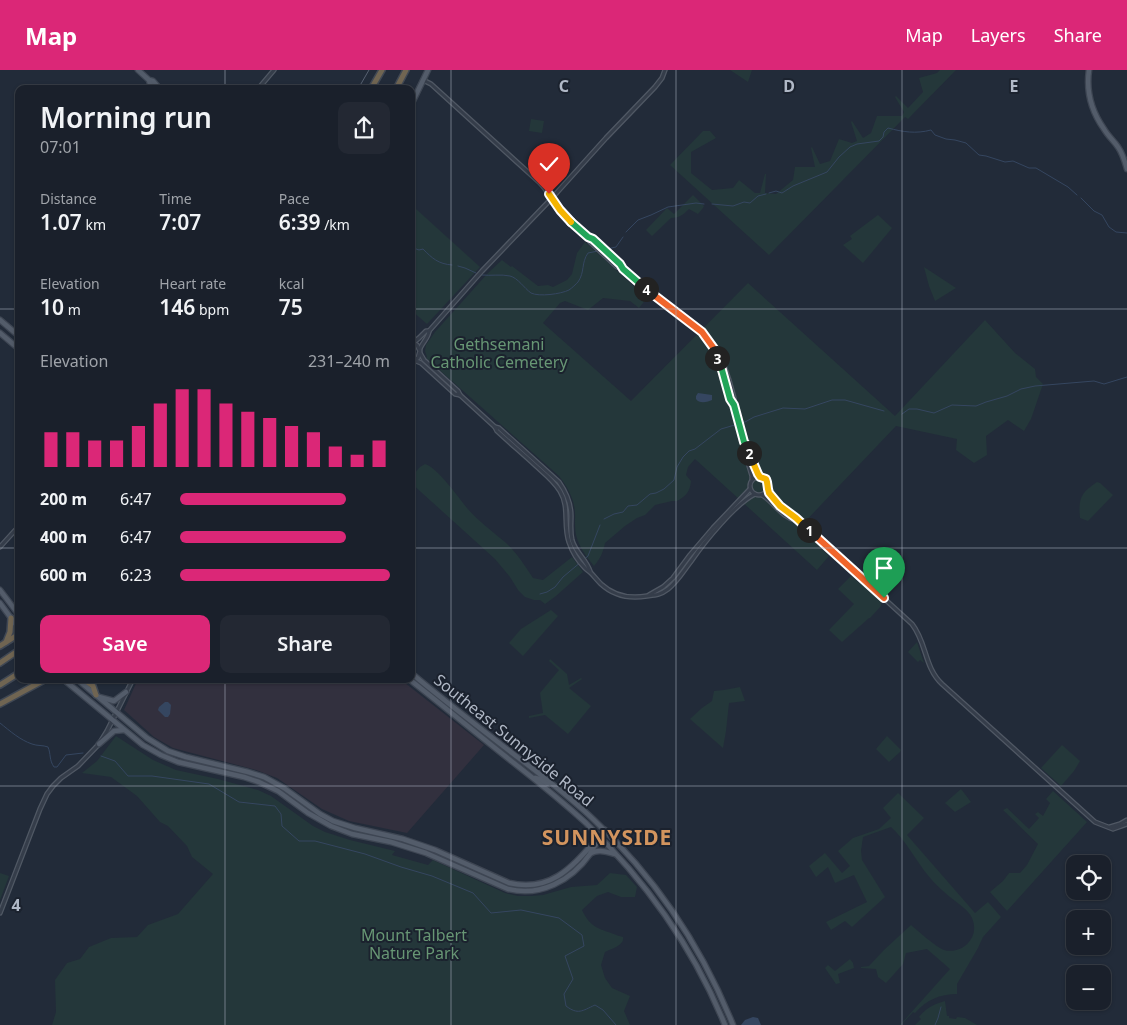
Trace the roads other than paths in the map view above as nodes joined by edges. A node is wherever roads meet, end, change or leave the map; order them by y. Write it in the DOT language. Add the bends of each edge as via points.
graph roads {
  1 [pos="138,70"];
  2 [pos="274,70"];
  3 [pos="382,70"];
  4 [pos="406,70"];
  5 [pos="428,70"];
  6 [pos="665,70"];
  7 [pos="1089,70"];
  8 [pos="149,80"];
  9 [pos="423,80"];
  10 [pos="151,85"];
  11 [pos="156,85"];
  12 [pos="261,85"];
  13 [pos="373,85"];
  14 [pos="398,85"];
  15 [pos="415,97"];
  16 [pos="1127,169"];
  17 [pos="552,198"];
  18 [pos="588,237"];
  19 [pos="623,269"];
  20 [pos="0,320"];
  21 [pos="429,331"];
  22 [pos="0,333"];
  23 [pos="15,333"];
  24 [pos="415,340"];
  25 [pos="415,344"];
  26 [pos="15,346"];
  27 [pos="420,351"];
  28 [pos="415,360"];
  29 [pos="415,362"];
  30 [pos="460,396"];
  31 [pos="744,442"];
  32 [pos="760,477"];
  33 [pos="752,479"];
  34 [pos="750,489"];
  35 [pos="768,489"];
  36 [pos="755,494"];
  37 [pos="762,495"];
  38 [pos="798,521"];
  39 [pos="15,530"];
  40 [pos="0,547"];
  41 [pos="0,590"];
  42 [pos="649,596"];
  43 [pos="0,603"];
  44 [pos="15,610"];
  45 [pos="11,618"];
  46 [pos="15,624"];
  47 [pos="15,636"];
  48 [pos="6,642"];
  49 [pos="0,646"];
  50 [pos="15,653"];
  51 [pos="0,663"];
  52 [pos="15,676"];
  53 [pos="415,678"];
  54 [pos="415,680"];
  55 [pos="39,683"];
  56 [pos="68,683"];
  57 [pos="82,683"];
  58 [pos="89,683"];
  59 [pos="131,683"];
  60 [pos="0,685"];
  61 [pos="126,692"];
  62 [pos="97,696"];
  63 [pos="437,702"];
  64 [pos="0,704"];
  65 [pos="452,706"];
  66 [pos="116,712"];
  67 [pos="113,719"];
  68 [pos="125,730"];
  69 [pos="98,744"];
  70 [pos="204,768"];
  71 [pos="238,769"];
  72 [pos="534,778"];
  73 [pos="551,782"];
  74 [pos="1127,820"];
  75 [pos="1127,824"];
  76 [pos="1109,827"];
  77 [pos="606,831"];
  78 [pos="600,837"];
  79 [pos="590,854"];
  80 [pos="616,855"];
  81 [pos="484,875"];
  82 [pos="0,912"];
  83 [pos="725,1025"];
  84 [pos="733,1025"];
  1 -- 8 [label="main road"];
  2 -- 12 [label="street"];
  3 -- 13 [label="highway"];
  4 -- 14 [label="highway"];
  5 -- 9 [label="main road"];
  6 -- 17 [label="street" via="658,84"];
  7 -- 16 [label="main road" via="1088,91 1094,110 1102,127 1122,153"];
  8 -- 10 [label="main road"];
  8 -- 11 [label="main road"];
  9 -- 15 [label="main road"];
  9 -- 17 [label="street" via="533,176"];
  17 -- 18 [label="street" via="564,215"];
  17 -- 21 [label="street"];
  18 -- 19 [label="street"];
  18 -- 19 [label="street" via="595,247"];
  19 -- 31 [label="street" via="697,328 720,354"];
  20 -- 23 [label="main road"];
  21 -- 24 [label="street"];
  21 -- 27 [label="street"];
  22 -- 26 [label="main road"];
  25 -- 27 [label="street"];
  27 -- 28 [label="street"];
  27 -- 30 [label="street" via="424,360"];
  29 -- 30 [label="street"];
  30 -- 42 [label="street" via="552,480 566,509 570,545 599,583 612,592 630,597"];
  31 -- 32 [label="street"];
  31 -- 33 [label="street"];
  32 -- 33 [label="street"];
  32 -- 35 [label="street" via="766,479"];
  33 -- 34 [label="street"];
  34 -- 36 [label="street"];
  34 -- 42 [label="street" via="673,578"];
  35 -- 37 [label="street"];
  35 -- 38 [label="street" via="780,506"];
  36 -- 37 [label="street"];
  36 -- 42 [label="street" via="725,520 675,582 661,593"];
  37 -- 38 [label="street" via="786,516"];
  38 -- 76 [label="street" via="912,624 931,669 942,684 1091,819"];
  39 -- 40 [label="street"];
  41 -- 44 [label="main road"];
  43 -- 45 [label="main road"];
  45 -- 46 [label="main road"];
  45 -- 48 [label="highway"];
  47 -- 48 [label="highway"];
  48 -- 49 [label="highway"];
  50 -- 51 [label="highway"];
  52 -- 60 [label="highway"];
  53 -- 65 [label="main road, Southeast Sunnyside Road"];
  54 -- 63 [label="main road, Southeast Sunnyside Road"];
  55 -- 64 [label="highway"];
  56 -- 67 [label="main road"];
  57 -- 62 [label="main road"];
  58 -- 62 [label="highway"];
  59 -- 61 [label="street"];
  61 -- 62 [label="main road" via="114,701"];
  61 -- 66 [label="street"];
  62 -- 66 [label="main road"];
  63 -- 65 [label="main road"];
  63 -- 72 [label="main road, Southeast Sunnyside Road"];
  65 -- 73 [label="main road, Southeast Sunnyside Road"];
  66 -- 67 [label="street"];
  66 -- 71 [label="main road" via="168,751"];
  67 -- 68 [label="main road"];
  67 -- 69 [label="street"];
  68 -- 69 [label="main road" via="114,731"];
  68 -- 70 [label="main road" via="161,755"];
  69 -- 82 [label="street" via="45,797"];
  70 -- 71 [label="main road" via="211,766 235,772"];
  70 -- 81 [label="main road" via="268,785 318,820 336,828 413,848"];
  71 -- 81 [label="main road" via="264,777 320,814 338,822 429,848"];
  72 -- 73 [label="main road" via="547,784"];
  72 -- 78 [label="main road, Southeast Sunnyside Road"];
  73 -- 77 [label="main road, Southeast Sunnyside Road"];
  74 -- 76 [label="street"];
  75 -- 76 [label="street"];
  77 -- 78 [label="main road"];
  77 -- 84 [label="main road, Southeast Sunnyside Road" via="654,886 684,930 706,965"];
  78 -- 79 [label="main road"];
  78 -- 80 [label="main road, Southeast Sunnyside Road"];
  78 -- 81 [label="main road" via="563,874 540,884 516,885"];
  79 -- 80 [label="main road" via="598,851"];
  79 -- 81 [label="main road" via="570,875 537,890 513,890 499,886"];
  80 -- 83 [label="main road, Southeast Sunnyside Road" via="682,940"];
}
